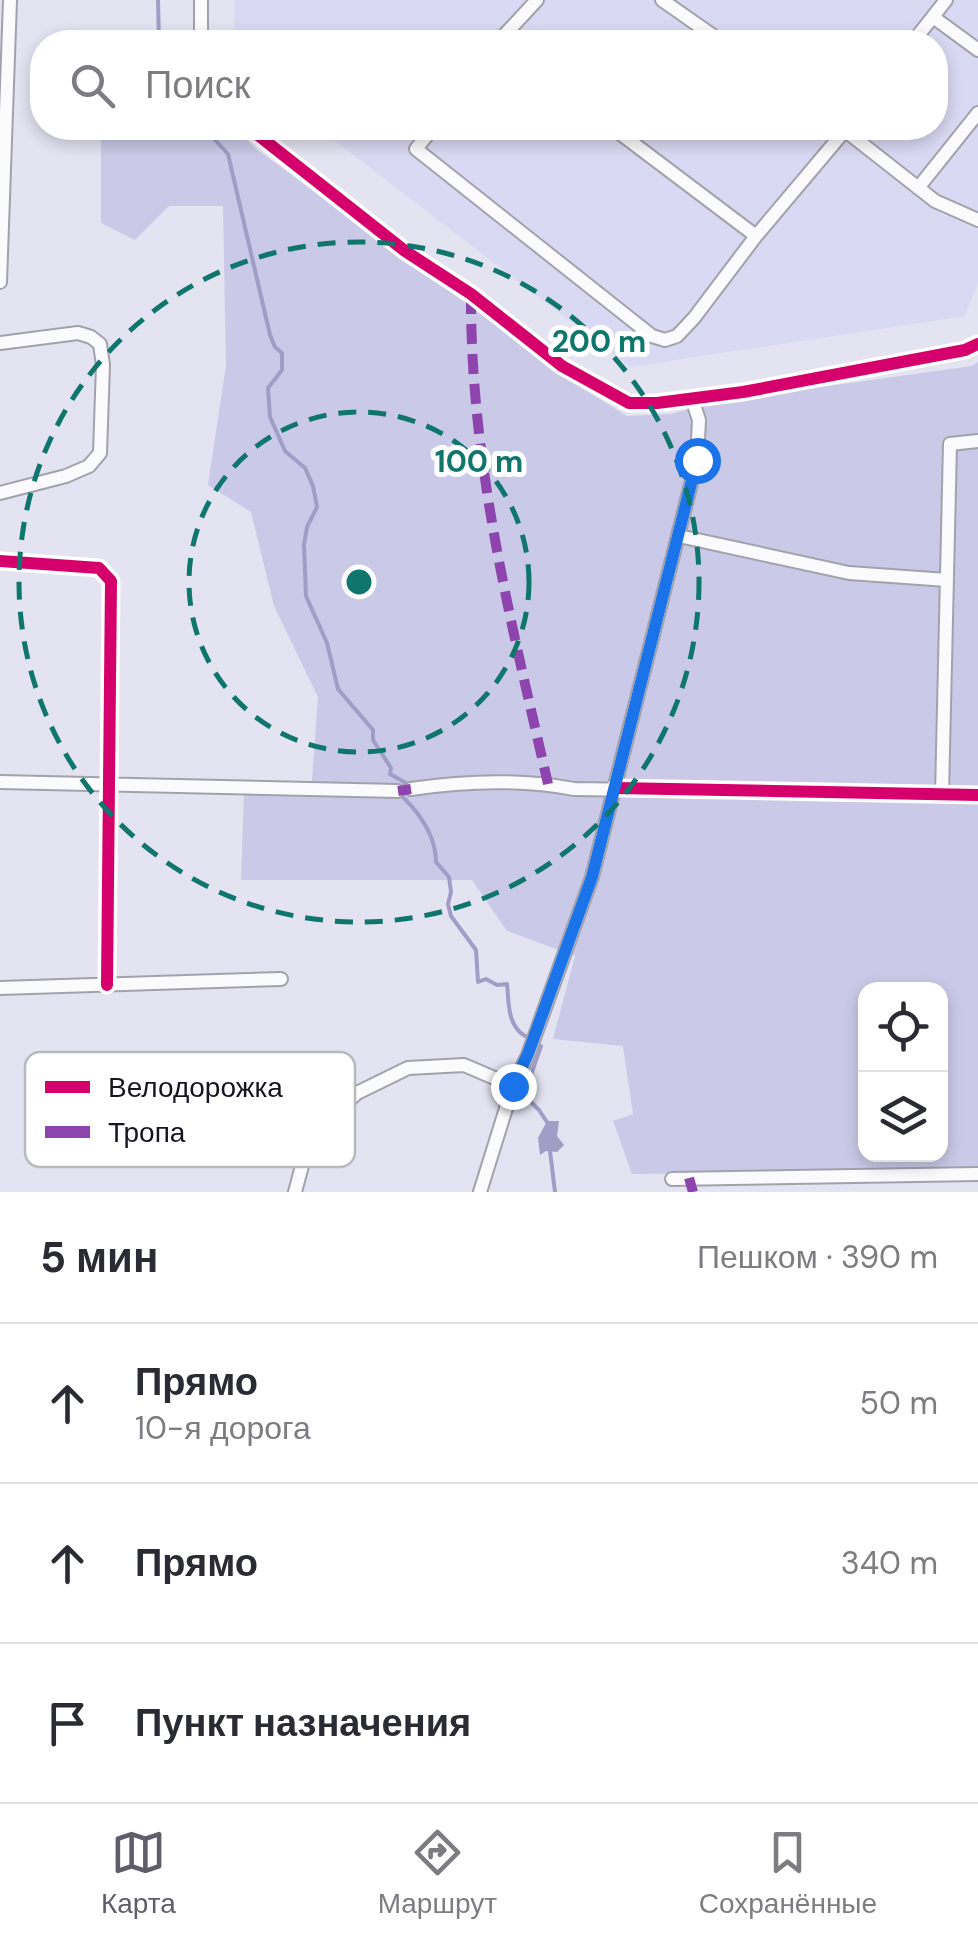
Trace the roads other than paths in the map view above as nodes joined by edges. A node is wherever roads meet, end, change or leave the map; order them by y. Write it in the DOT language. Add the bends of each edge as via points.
graph roads {
  1 [pos="10,0"];
  2 [pos="201,0"];
  3 [pos="537,0"];
  4 [pos="662,0"];
  5 [pos="946,0"];
  6 [pos="933,17"];
  7 [pos="201,30"];
  8 [pos="510,30"];
  9 [pos="705,30"];
  10 [pos="923,30"];
  11 [pos="978,50"];
  12 [pos="978,113"];
  13 [pos="263,140"];
  14 [pos="424,140"];
  15 [pos="630,140"];
  16 [pos="835,140"];
  17 [pos="860,140"];
  18 [pos="918,188"];
  19 [pos="978,220"];
  20 [pos="756,236"];
  21 [pos="0,282"];
  22 [pos="0,343"];
  23 [pos="978,344"];
  24 [pos="692,400"];
  25 [pos="978,442"];
  26 [pos="0,493"];
  27 [pos="679,536"];
  28 [pos="0,561"];
  29 [pos="947,580"];
  30 [pos="0,782"];
  31 [pos="108,783"];
  32 [pos="616,788"];
  33 [pos="942,795"];
  34 [pos="978,795"];
  35 [pos="281,979"];
  36 [pos="107,985"];
  37 [pos="0,988"];
  38 [pos="513,1086"];
  39 [pos="355,1095"];
  40 [pos="302,1167"];
  41 [pos="978,1174"];
  42 [pos="672,1179"];
  43 [pos="295,1192"];
  44 [pos="480,1192"];
  1 -- 21 [label="street"];
  2 -- 7 [label="street"];
  3 -- 8 [label="street"];
  4 -- 9 [label="street"];
  5 -- 6 [label="street"];
  6 -- 10 [label="street"];
  6 -- 11 [label="street"];
  12 -- 18 [label="street"];
  13 -- 24 [label="street" via="562,366 629,403"];
  14 -- 20 [label="street" via="416,150 665,340 694,318"];
  15 -- 20 [label="street"];
  16 -- 20 [label="street"];
  17 -- 18 [label="street"];
  18 -- 19 [label="street"];
  22 -- 26 [label="street" via="91,336 100,344 103,364 100,452 89,466"];
  23 -- 24 [label="street"];
  24 -- 27 [label="street" via="699,420 697,460"];
  25 -- 29 [label="street" via="950,444"];
  27 -- 29 [label="street" via="848,573"];
  27 -- 32 [label="street"];
  28 -- 31 [label="street" via="99,568 111,581"];
  29 -- 33 [label="street"];
  30 -- 31 [label="street"];
  31 -- 32 [label="street"];
  31 -- 36 [label="street"];
  32 -- 33 [label="street"];
  32 -- 38 [label="street" via="592,877"];
  33 -- 34 [label="street"];
  35 -- 36 [label="street"];
  36 -- 37 [label="street"];
  38 -- 39 [label="street" via="464,1065 408,1068"];
  38 -- 44 [label="street"];
  40 -- 43 [label="street"];
  41 -- 42 [label="street"];
}
